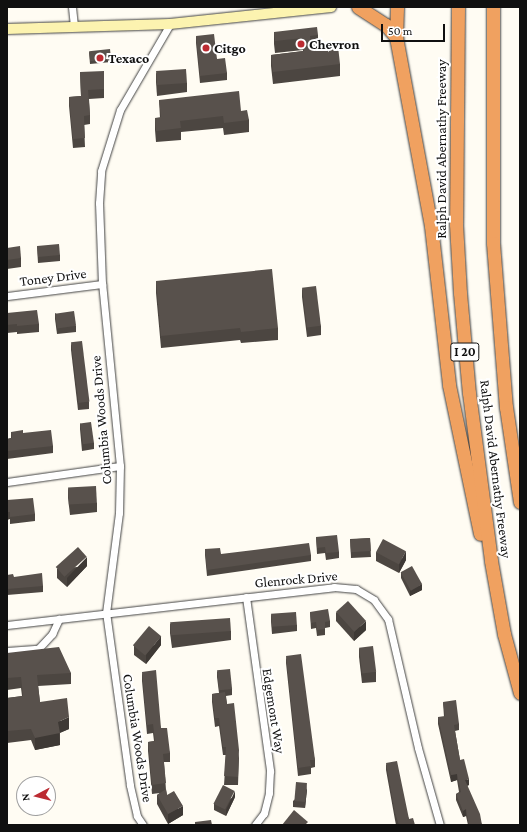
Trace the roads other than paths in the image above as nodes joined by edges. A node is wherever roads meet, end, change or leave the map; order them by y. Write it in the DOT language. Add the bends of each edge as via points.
graph roads {
  1 [pos="72,7"];
  2 [pos="331,7"];
  3 [pos="358,7"];
  4 [pos="397,7"];
  5 [pos="458,7"];
  6 [pos="493,7"];
  7 [pos="170,24"];
  8 [pos="74,27"];
  9 [pos="7,29"];
  10 [pos="396,37"];
  11 [pos="102,284"];
  12 [pos="7,296"];
  13 [pos="120,466"];
  14 [pos="7,482"];
  15 [pos="520,502"];
  16 [pos="246,597"];
  17 [pos="106,613"];
  18 [pos="59,619"];
  19 [pos="7,625"];
  20 [pos="504,634"];
  21 [pos="7,651"];
  22 [pos="520,693"];
  23 [pos="143,825"];
  24 [pos="255,825"];
  25 [pos="440,825"];
  1 -- 8 [label="street"];
  2 -- 7 [label="main road"];
  3 -- 10 [label="highway" via="386,24"];
  4 -- 10 [label="highway"];
  5 -- 20 [label="highway, Ralph David Abernathy Freeway / I 20" via="456,224 460,293 481,490"];
  6 -- 15 [label="highway, Ralph David Abernathy Freeway / I 20" via="493,243 506,407"];
  7 -- 8 [label="main road"];
  7 -- 11 [label="street, Columbia Woods Drive" via="120,110 109,140 102,171 99,203"];
  8 -- 9 [label="main road"];
  10 -- 20 [label="highway" via="431,226 449,385"];
  11 -- 12 [label="street, Toney Drive"];
  11 -- 13 [label="street, Columbia Woods Drive"];
  13 -- 14 [label="street"];
  13 -- 17 [label="street, Columbia Woods Drive" via="119,513"];
  16 -- 17 [label="street, Glenrock Drive"];
  16 -- 24 [label="street, Edgemont Way" via="270,770 269,793 264,813"];
  16 -- 25 [label="street, Glenrock Drive" via="334,587 356,588 382,608 396,646 415,735"];
  17 -- 18 [label="street, Glenrock Drive"];
  17 -- 23 [label="street, Columbia Woods Drive" via="130,785 137,816"];
  18 -- 19 [label="street, Glenrock Drive"];
  18 -- 21 [label="street" via="52,634 38,649"];
  20 -- 22 [label="highway, Ralph David Abernathy Freeway / I 20"];
}
